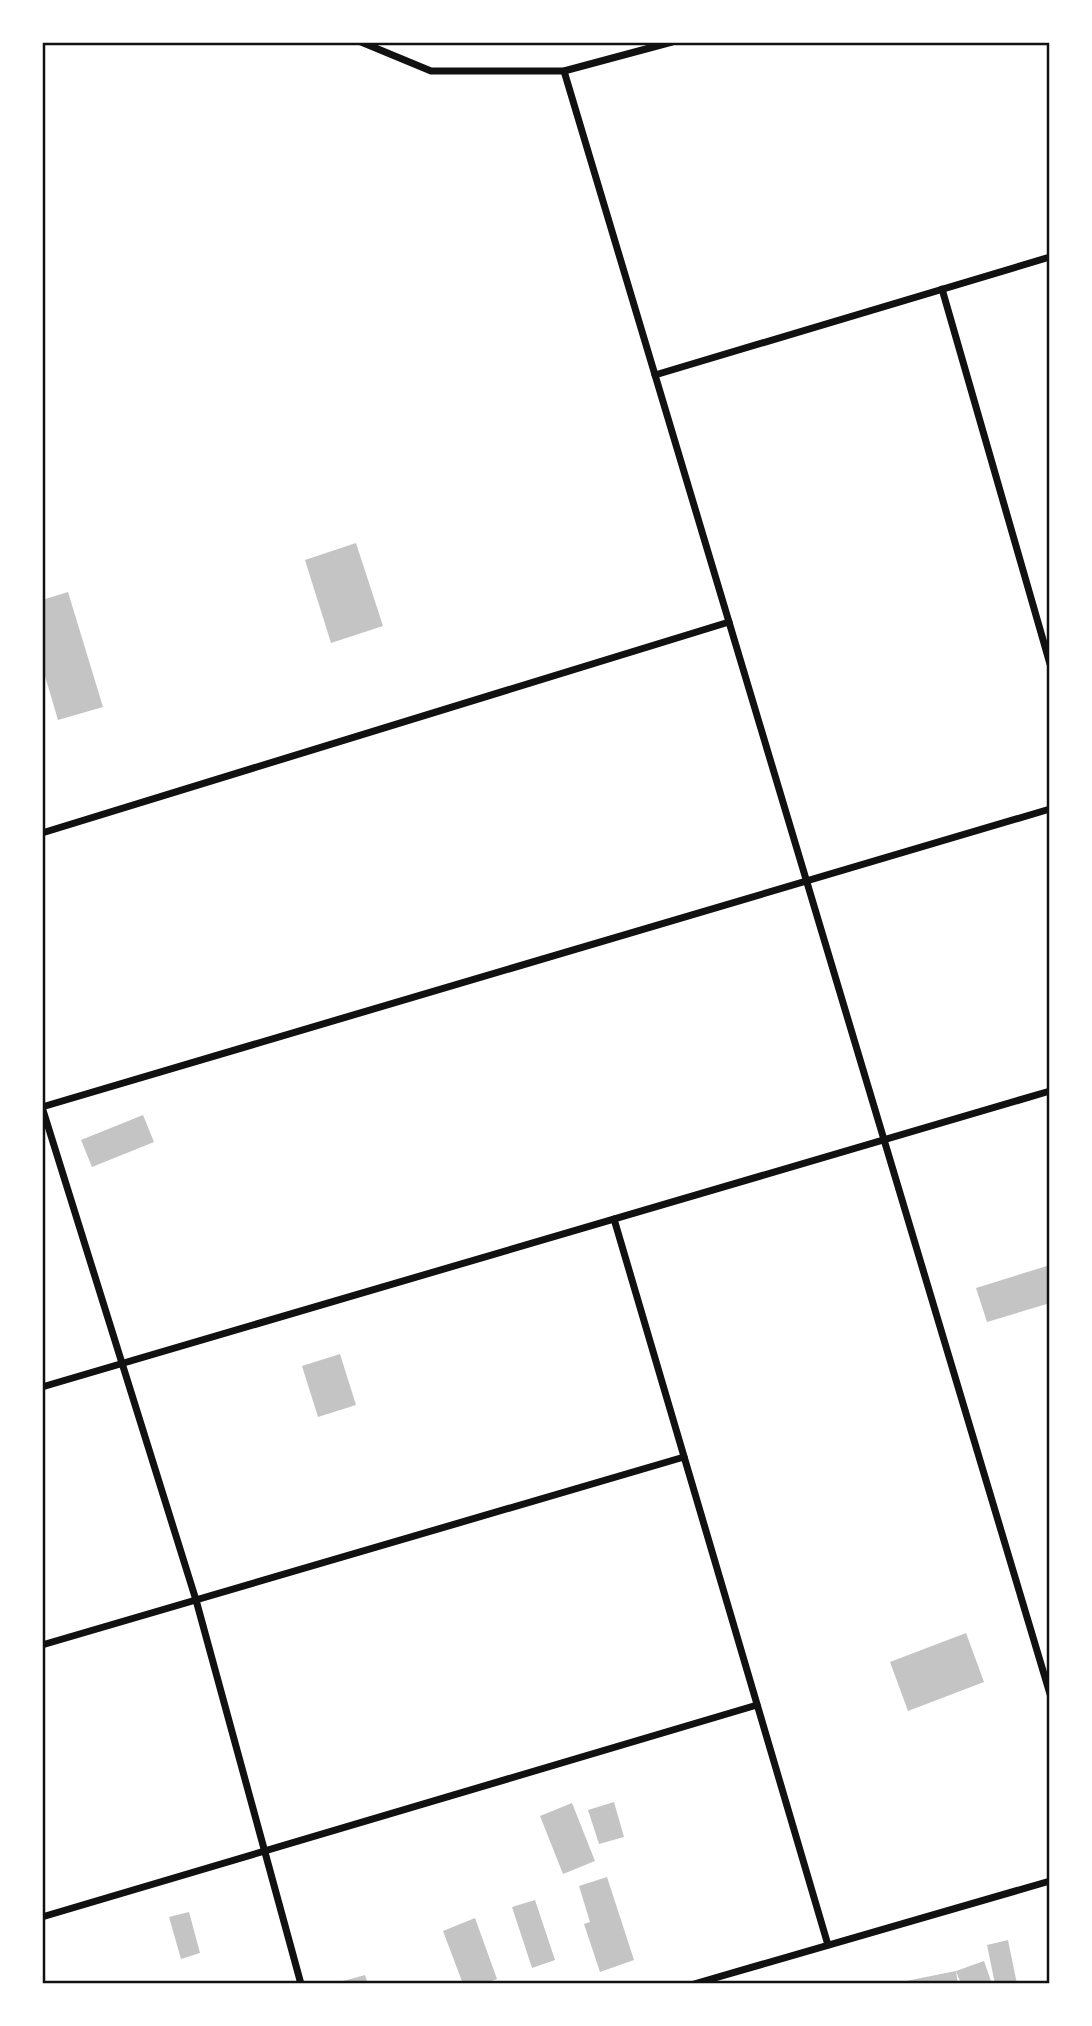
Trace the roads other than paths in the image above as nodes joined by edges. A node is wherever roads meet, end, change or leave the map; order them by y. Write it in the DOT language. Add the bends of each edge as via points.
graph roads {
  1 [pos="361,42"];
  2 [pos="672,42"];
  3 [pos="564,71"];
  4 [pos="1050,257"];
  5 [pos="942,289"];
  6 [pos="655,375"];
  7 [pos="729,622"];
  8 [pos="1050,664"];
  9 [pos="1050,809"];
  10 [pos="42,833"];
  11 [pos="807,881"];
  12 [pos="1050,1091"];
  13 [pos="42,1107"];
  14 [pos="884,1140"];
  15 [pos="614,1219"];
  16 [pos="122,1364"];
  17 [pos="42,1387"];
  18 [pos="684,1457"];
  19 [pos="196,1600"];
  20 [pos="42,1645"];
  21 [pos="1050,1694"];
  22 [pos="757,1705"];
  23 [pos="264,1851"];
  24 [pos="1050,1881"];
  25 [pos="42,1917"];
  26 [pos="828,1945"];
  27 [pos="301,1984"];
  28 [pos="694,1984"];
  1 -- 3 [label="street" via="431,71"];
  2 -- 3 [label="street"];
  3 -- 6 [label="street"];
  4 -- 5 [label="street"];
  5 -- 6 [label="street"];
  5 -- 8 [label="street"];
  6 -- 7 [label="street"];
  7 -- 10 [label="street"];
  7 -- 11 [label="street"];
  9 -- 11 [label="street"];
  11 -- 13 [label="street"];
  11 -- 14 [label="street"];
  12 -- 14 [label="street"];
  13 -- 16 [label="street"];
  14 -- 15 [label="street"];
  14 -- 21 [label="street"];
  15 -- 16 [label="street"];
  15 -- 18 [label="street"];
  16 -- 17 [label="street"];
  16 -- 19 [label="street"];
  18 -- 19 [label="street"];
  18 -- 22 [label="street"];
  19 -- 20 [label="street"];
  19 -- 23 [label="street"];
  22 -- 23 [label="street"];
  22 -- 26 [label="street"];
  23 -- 25 [label="street"];
  23 -- 27 [label="street"];
  24 -- 26 [label="street"];
  26 -- 28 [label="street"];
}
